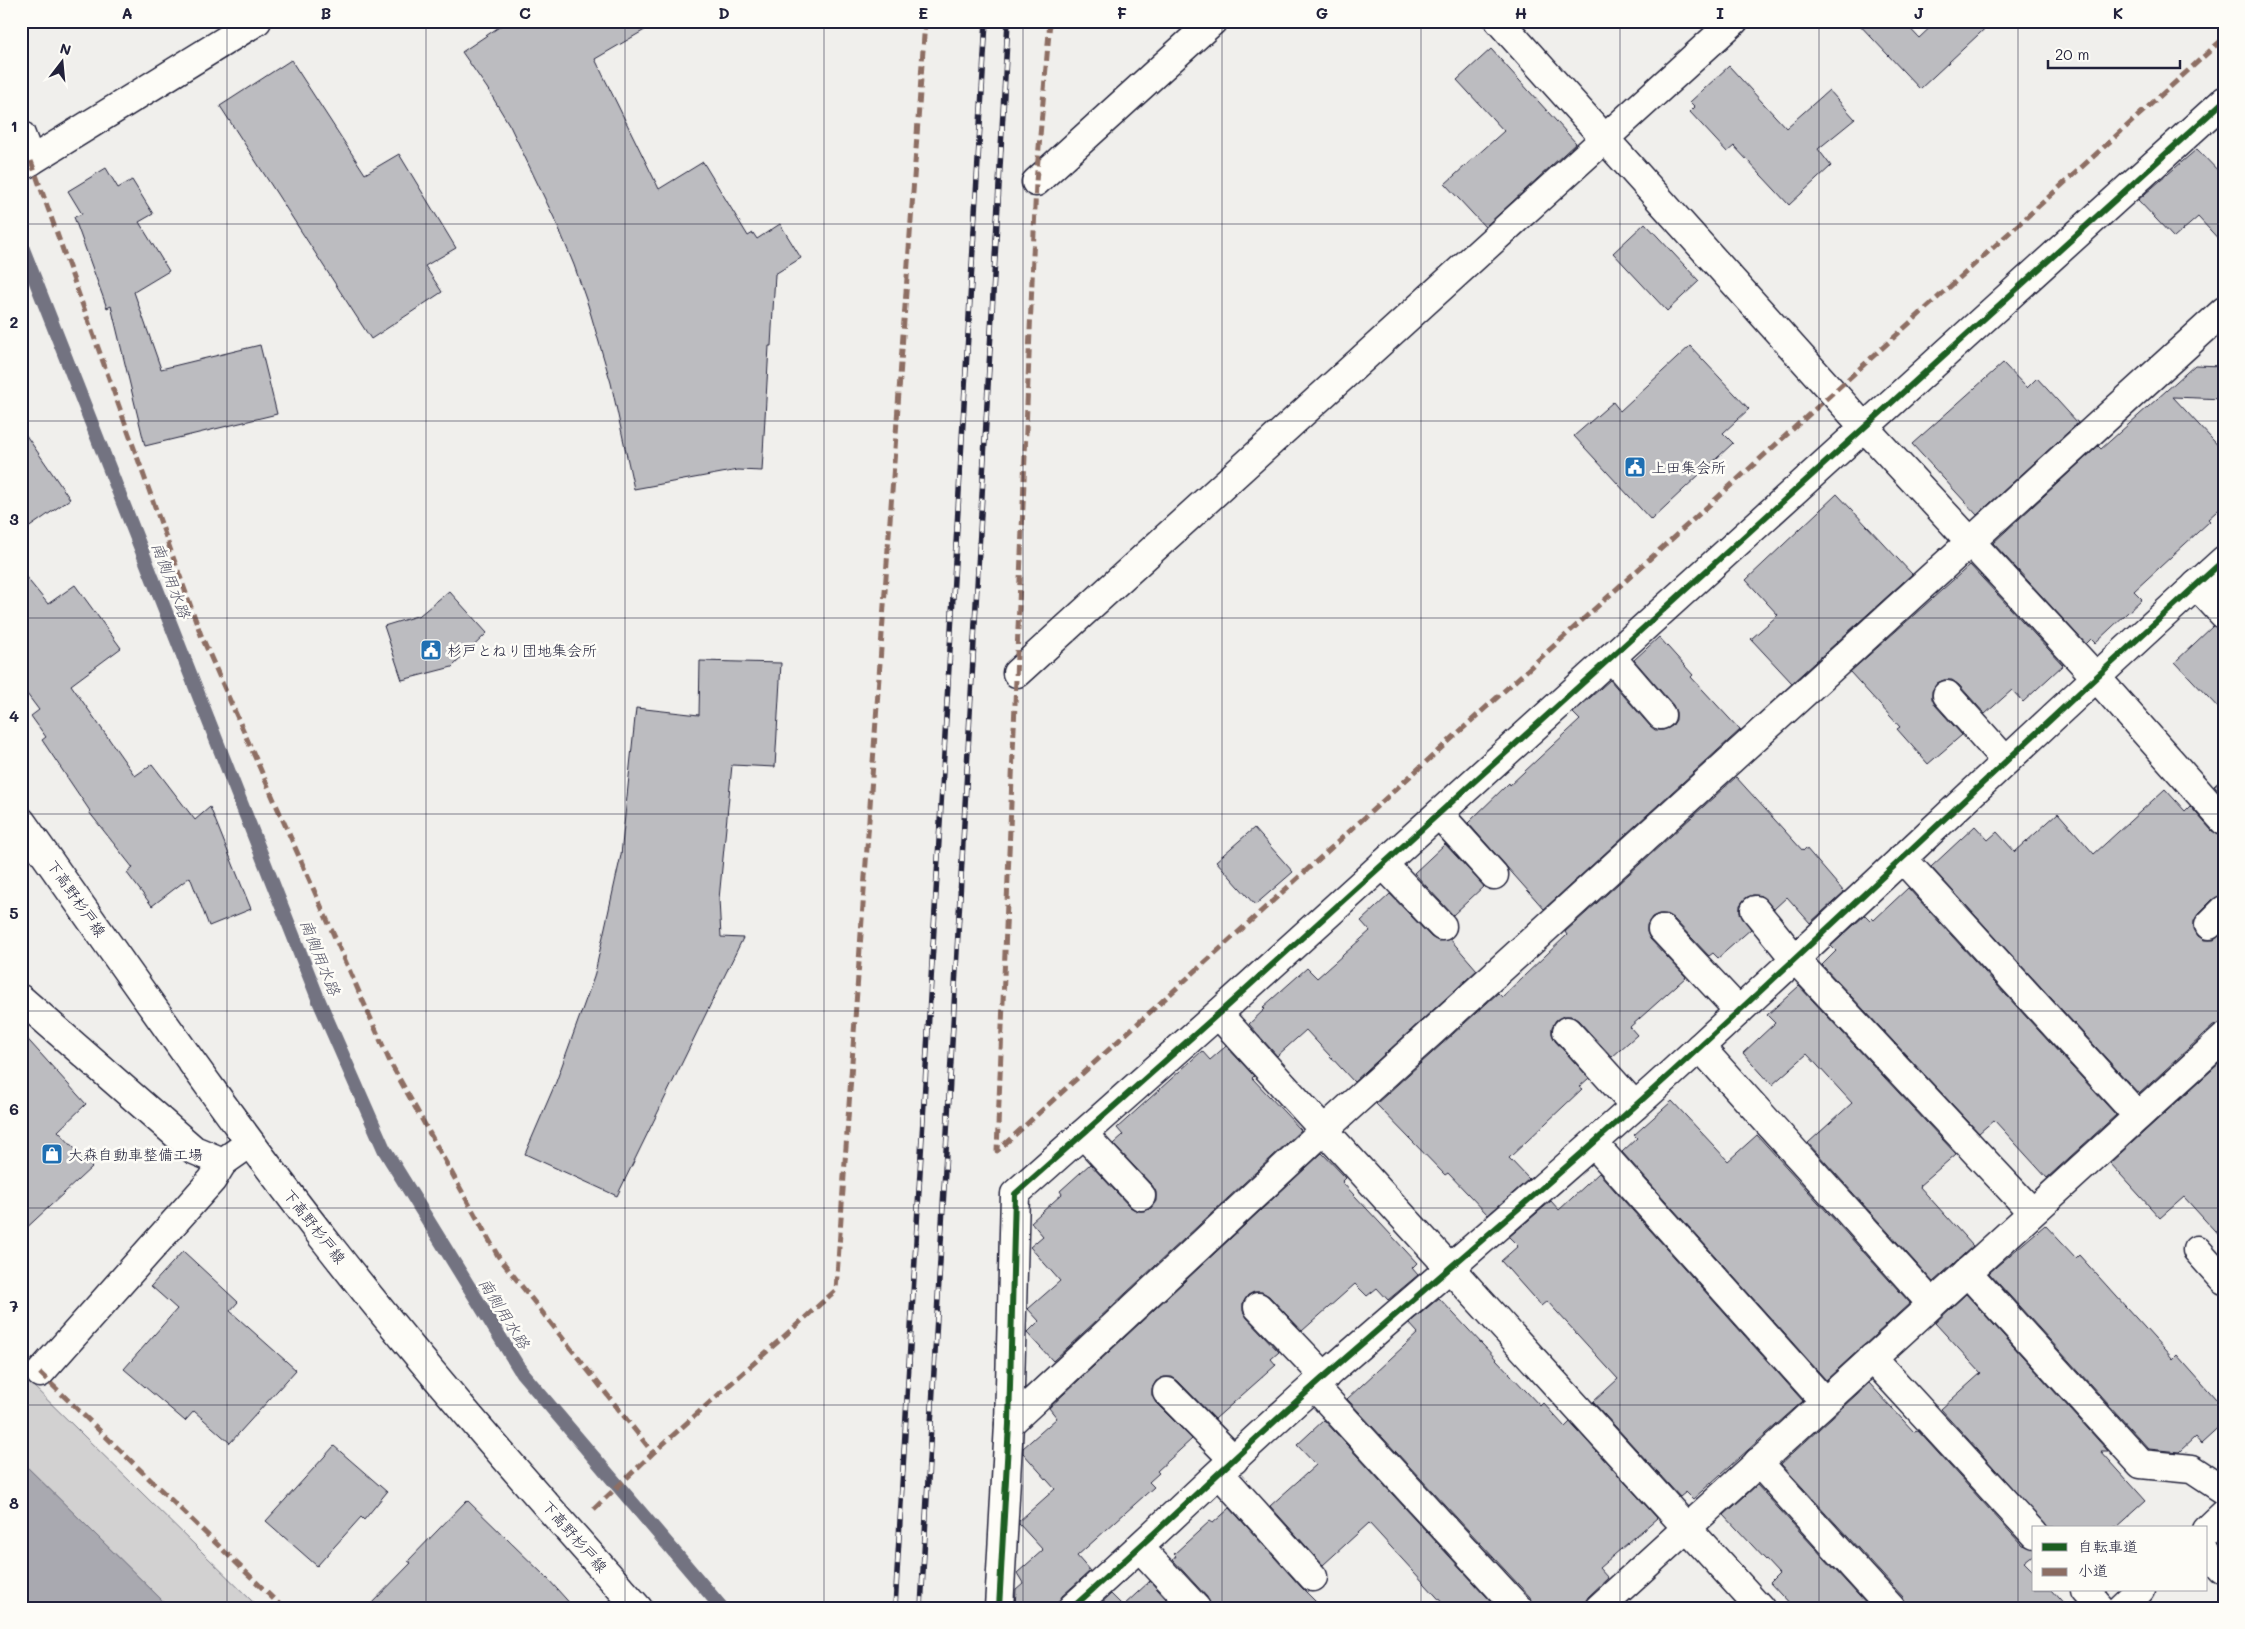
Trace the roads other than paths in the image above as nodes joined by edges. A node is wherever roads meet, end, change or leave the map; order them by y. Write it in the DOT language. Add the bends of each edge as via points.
graph roads {
  1 [pos="257,21"];
  2 [pos="1213,21"];
  3 [pos="1498,21"];
  4 [pos="1734,21"];
  5 [pos="2224,101"];
  6 [pos="21,135"];
  7 [pos="1605,138"];
  8 [pos="26,164"];
  9 [pos="1036,182"];
  10 [pos="2224,311"];
  11 [pos="1864,427"];
  12 [pos="1970,542"];
  13 [pos="2224,560"];
  14 [pos="2196,585"];
  15 [pos="2224,615"];
  16 [pos="1611,657"];
  17 [pos="1016,672"];
  18 [pos="2095,676"];
  19 [pos="1947,695"];
  20 [pos="1661,715"];
  21 [pos="2006,761"];
  22 [pos="1439,814"];
  23 [pos="21,821"];
  24 [pos="2224,821"];
  25 [pos="1902,858"];
  26 [pos="1383,864"];
  27 [pos="1494,875"];
  28 [pos="1755,910"];
  29 [pos="1442,926"];
  30 [pos="1662,929"];
  31 [pos="1795,959"];
  32 [pos="21,999"];
  33 [pos="1739,1011"];
  34 [pos="1218,1014"];
  35 [pos="1567,1030"];
  36 [pos="2224,1038"];
  37 [pos="1700,1047"];
  38 [pos="1635,1106"];
  39 [pos="2138,1116"];
  40 [pos="1324,1130"];
  41 [pos="1083,1134"];
  42 [pos="250,1142"];
  43 [pos="1594,1144"];
  44 [pos="223,1162"];
  45 [pos="1141,1196"];
  46 [pos="2032,1212"];
  47 [pos="2197,1250"];
  48 [pos="1451,1268"];
  49 [pos="1966,1272"];
  50 [pos="2224,1280"];
  51 [pos="1932,1304"];
  52 [pos="1258,1307"];
  53 [pos="1872,1358"];
  54 [pos="40,1373"];
  55 [pos="1319,1381"];
  56 [pos="1166,1392"];
  57 [pos="1824,1402"];
  58 [pos="1009,1424"];
  59 [pos="1758,1462"];
  60 [pos="1227,1467"];
  61 [pos="2224,1490"];
  62 [pos="2224,1513"];
  63 [pos="1687,1527"];
  64 [pos="2208,1528"];
  65 [pos="2032,1532"];
  66 [pos="1140,1548"];
  67 [pos="2208,1553"];
  68 [pos="2224,1570"];
  69 [pos="1313,1577"];
  70 [pos="2087,1592"];
  71 [pos="2138,1592"];
  72 [pos="638,1608"];
  73 [pos="999,1608"];
  74 [pos="1072,1608"];
  75 [pos="1196,1608"];
  76 [pos="1518,1608"];
  77 [pos="1598,1608"];
  78 [pos="1760,1608"];
  79 [pos="1891,1608"];
  80 [pos="2101,1608"];
  81 [pos="2121,1608"];
  1 -- 8 [label="street"];
  2 -- 9 [label="street"];
  3 -- 7 [label="street"];
  4 -- 7 [label="street"];
  5 -- 11 [label="street"];
  6 -- 8 [label="street"];
  7 -- 11 [label="street"];
  7 -- 17 [label="street"];
  10 -- 12 [label="street"];
  11 -- 12 [label="street"];
  11 -- 16 [label="street"];
  12 -- 18 [label="street"];
  12 -- 40 [label="street"];
  13 -- 14 [label="street"];
  14 -- 15 [label="street"];
  14 -- 18 [label="street"];
  16 -- 20 [label="street"];
  16 -- 22 [label="street"];
  18 -- 21 [label="street"];
  18 -- 24 [label="street"];
  19 -- 21 [label="street"];
  21 -- 25 [label="street"];
  22 -- 26 [label="street"];
  22 -- 27 [label="street"];
  23 -- 42 [label="street, 下高野杉戸線"];
  25 -- 31 [label="street"];
  25 -- 39 [label="street"];
  26 -- 29 [label="street"];
  26 -- 34 [label="street"];
  28 -- 31 [label="street"];
  30 -- 33 [label="street"];
  31 -- 33 [label="street"];
  31 -- 46 [label="street"];
  32 -- 44 [label="street" via="194,1150"];
  33 -- 37 [label="street"];
  34 -- 40 [label="street"];
  34 -- 41 [label="street"];
  35 -- 38 [label="street"];
  36 -- 39 [label="street"];
  37 -- 38 [label="street"];
  37 -- 51 [label="street"];
  38 -- 43 [label="street"];
  39 -- 46 [label="street"];
  40 -- 48 [label="street"];
  40 -- 58 [label="street"];
  41 -- 45 [label="street"];
  41 -- 58 [label="street" via="1014,1194"];
  42 -- 44 [label="street"];
  42 -- 72 [label="street, 下高野杉戸線" via="332,1249 448,1390"];
  43 -- 48 [label="street"];
  43 -- 57 [label="street"];
  44 -- 54 [label="street" via="212,1180"];
  46 -- 49 [label="street"];
  47 -- 50 [label="street"];
  48 -- 55 [label="street"];
  48 -- 63 [label="street"];
  49 -- 51 [label="street"];
  49 -- 61 [label="street" via="2141,1464 2192,1470"];
  51 -- 53 [label="street"];
  52 -- 55 [label="street"];
  53 -- 57 [label="street"];
  53 -- 65 [label="street"];
  55 -- 60 [label="street"];
  55 -- 76 [label="street"];
  56 -- 60 [label="street"];
  57 -- 59 [label="street"];
  58 -- 73 [label="street"];
  59 -- 63 [label="street"];
  59 -- 79 [label="street"];
  60 -- 66 [label="street"];
  60 -- 69 [label="street"];
  62 -- 64 [label="street"];
  63 -- 77 [label="street"];
  63 -- 78 [label="street"];
  66 -- 74 [label="street"];
  66 -- 75 [label="street"];
  67 -- 68 [label="street"];
  70 -- 80 [label="street"];
  71 -- 81 [label="street"];
}
